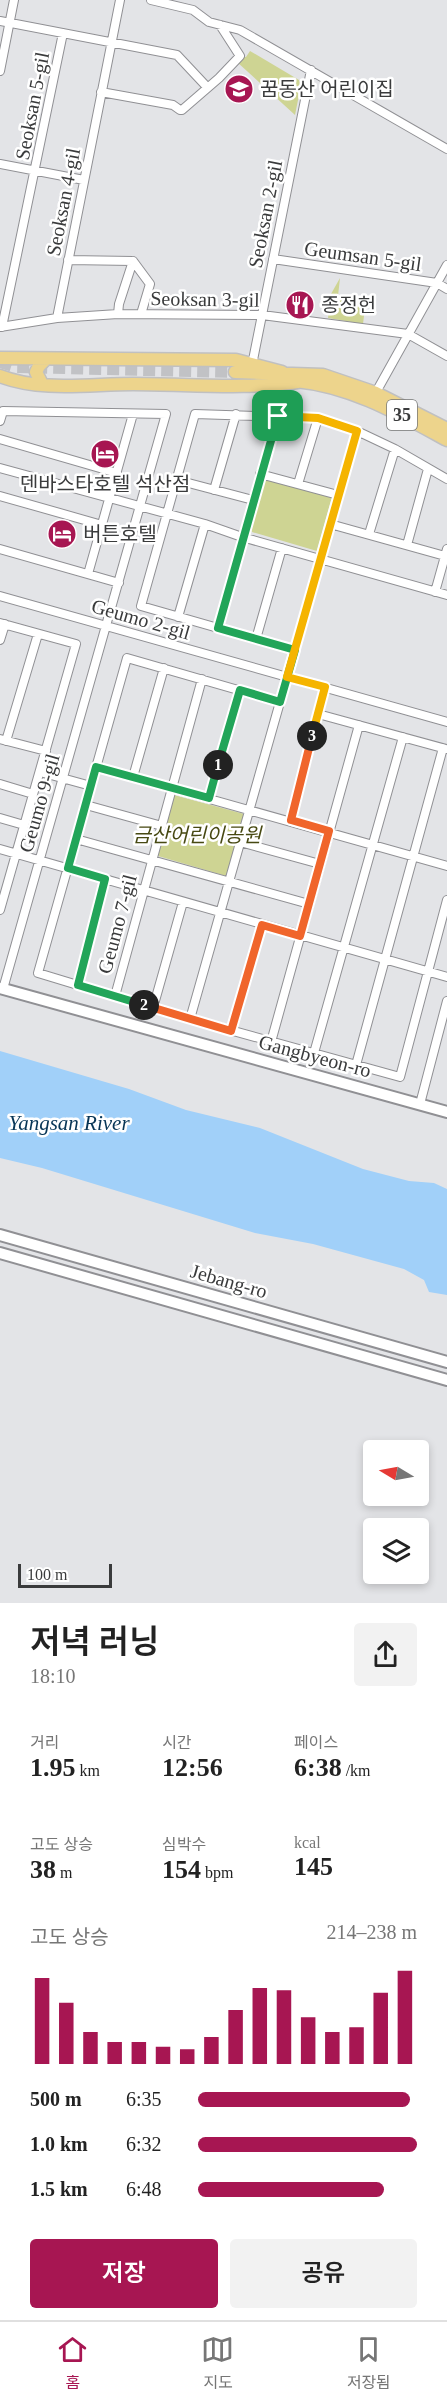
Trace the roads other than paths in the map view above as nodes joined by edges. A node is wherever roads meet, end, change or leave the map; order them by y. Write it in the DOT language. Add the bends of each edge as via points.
graph roads {
  1 [pos="14,0"];
  2 [pos="120,0"];
  3 [pos="151,0"];
  4 [pos="0,21"];
  5 [pos="10,23"];
  6 [pos="220,25"];
  7 [pos="63,33"];
  8 [pos="111,42"];
  9 [pos="0,70"];
  10 [pos="311,70"];
  11 [pos="207,87"];
  12 [pos="101,92"];
  13 [pos="447,149"];
  14 [pos="0,164"];
  15 [pos="36,171"];
  16 [pos="84,180"];
  17 [pos="68,260"];
  18 [pos="273,260"];
  19 [pos="134,261"];
  20 [pos="447,265"];
  21 [pos="437,283"];
  22 [pos="447,289"];
  23 [pos="117,314"];
  24 [pos="141,314"];
  25 [pos="262,315"];
  26 [pos="57,318"];
  27 [pos="1,327"];
  28 [pos="408,334"];
  29 [pos="447,356"];
  30 [pos="0,358"];
  31 [pos="46,359"];
  32 [pos="252,364"];
  33 [pos="282,372"];
  34 [pos="0,376"];
  35 [pos="304,381"];
  36 [pos="42,384"];
  37 [pos="374,397"];
  38 [pos="133,414"];
  39 [pos="236,414"];
  40 [pos="278,416"];
  41 [pos="318,418"];
  42 [pos="0,421"];
  43 [pos="447,429"];
  44 [pos="357,431"];
  45 [pos="0,439"];
  46 [pos="447,440"];
  47 [pos="394,449"];
  48 [pos="0,468"];
  49 [pos="428,469"];
  50 [pos="117,473"];
  51 [pos="260,474"];
  52 [pos="447,479"];
  53 [pos="177,480"];
  54 [pos="298,484"];
  55 [pos="214,490"];
  56 [pos="339,495"];
  57 [pos="0,496"];
  58 [pos="109,498"];
  59 [pos="253,500"];
  60 [pos="141,507"];
  61 [pos="167,514"];
  62 [pos="205,524"];
  63 [pos="330,524"];
  64 [pos="102,525"];
  65 [pos="369,534"];
  66 [pos="242,537"];
  67 [pos="407,545"];
  68 [pos="282,548"];
  69 [pos="0,549"];
  70 [pos="446,552"];
  71 [pos="320,559"];
  72 [pos="88,574"];
  73 [pos="119,583"];
  74 [pos="435,592"];
  75 [pos="0,596"];
  76 [pos="447,596"];
  77 [pos="178,617"];
  78 [pos="2,623"];
  79 [pos="107,626"];
  80 [pos="218,628"];
  81 [pos="38,634"];
  82 [pos="256,639"];
  83 [pos="0,640"];
  84 [pos="295,650"];
  85 [pos="164,668"];
  86 [pos="287,677"];
  87 [pos="202,679"];
  88 [pos="325,687"];
  89 [pos="240,690"];
  90 [pos="280,702"];
  91 [pos="318,714"];
  92 [pos="447,722"];
  93 [pos="359,725"];
  94 [pos="403,737"];
  95 [pos="3,740"];
  96 [pos="445,748"];
  97 [pos="46,751"];
  98 [pos="96,767"];
  99 [pos="40,772"];
  100 [pos="133,777"];
  101 [pos="63,779"];
  102 [pos="0,784"];
  103 [pos="91,786"];
  104 [pos="172,788"];
  105 [pos="33,794"];
  106 [pos="209,798"];
  107 [pos="86,805"];
  108 [pos="249,810"];
  109 [pos="0,818"];
  110 [pos="291,820"];
  111 [pos="24,825"];
  112 [pos="162,826"];
  113 [pos="329,831"];
  114 [pos="76,839"];
  115 [pos="240,842"];
  116 [pos="373,844"];
  117 [pos="0,849"];
  118 [pos="16,854"];
  119 [pos="413,856"];
  120 [pos="40,860"];
  121 [pos="152,860"];
  122 [pos="320,864"];
  123 [pos="447,866"];
  124 [pos="68,868"];
  125 [pos="105,879"];
  126 [pos="229,881"];
  127 [pos="144,891"];
  128 [pos="447,900"];
  129 [pos="183,902"];
  130 [pos="309,904"];
  131 [pos="0,910"];
  132 [pos="220,914"];
  133 [pos="262,925"];
  134 [pos="300,936"];
  135 [pos="344,948"];
  136 [pos="385,959"];
  137 [pos="428,972"];
  138 [pos="447,977"];
  139 [pos="78,985"];
  140 [pos="1,989"];
  141 [pos="114,996"];
  142 [pos="447,1000"];
  143 [pos="153,1008"];
  144 [pos="190,1019"];
  145 [pos="231,1031"];
  146 [pos="271,1042"];
  147 [pos="314,1053"];
  148 [pos="356,1065"];
  149 [pos="420,1104"];
  150 [pos="447,1112"];
  151 [pos="0,1235"];
  152 [pos="0,1253"];
  153 [pos="447,1362"];
  154 [pos="447,1380"];
  1 -- 5 [label="street"];
  2 -- 8 [label="street, Seoksan 4-gil"];
  3 -- 6 [label="street" via="193,10"];
  4 -- 5 [label="street"];
  5 -- 7 [label="street"];
  5 -- 9 [label="street"];
  6 -- 10 [label="street" via="240,30"];
  6 -- 11 [label="street" via="240,56"];
  7 -- 8 [label="street"];
  7 -- 15 [label="street, Seoksan 5-gil"];
  8 -- 11 [label="street" via="177,55"];
  8 -- 12 [label="street, Seoksan 4-gil"];
  10 -- 13 [label="street"];
  10 -- 18 [label="street, Seoksan 2-gil"];
  11 -- 12 [label="street" via="180,110 173,105"];
  12 -- 16 [label="street, Seoksan 4-gil"];
  14 -- 15 [label="street"];
  15 -- 16 [label="street"];
  15 -- 27 [label="street, Seoksan 5-gil"];
  16 -- 17 [label="street, Seoksan 4-gil"];
  17 -- 19 [label="street"];
  17 -- 26 [label="street, Seoksan 4-gil"];
  18 -- 21 [label="street, Geumsan 5-gil"];
  18 -- 25 [label="street, Seoksan 2-gil"];
  19 -- 23 [label="street"];
  19 -- 24 [label="street" via="150,284"];
  20 -- 21 [label="street"];
  21 -- 22 [label="street, Geumsan 5-gil"];
  21 -- 28 [label="street"];
  23 -- 24 [label="street, Seoksan 3-gil"];
  23 -- 26 [label="street, Seoksan 3-gil"];
  24 -- 25 [label="street, Seoksan 3-gil"];
  25 -- 28 [label="street, Seoksan 3-gil"];
  25 -- 32 [label="street, Seoksan 2-gil"];
  26 -- 27 [label="street, Seoksan 3-gil"];
  28 -- 29 [label="street"];
  28 -- 37 [label="street"];
  30 -- 31 [label="main road"];
  31 -- 32 [label="main road" via="236,360"];
  31 -- 36 [label="main road" via="36,372"];
  32 -- 33 [label="main road"];
  33 -- 35 [label="main road, 35" via="234,376"];
  33 -- 37 [label="main road, 35" via="323,375"];
  34 -- 36 [label="main road"];
  35 -- 36 [label="main road" via="237,387"];
  35 -- 37 [label="main road, 35"];
  37 -- 43 [label="main road, 35"];
  37 -- 46 [label="main road, 35"];
  38 -- 42 [label="street" via="3,411"];
  38 -- 50 [label="street"];
  38 -- 60 [label="street, Geumo 9-gil" via="166,414"];
  39 -- 40 [label="street"];
  39 -- 53 [label="street" via="195,414"];
  39 -- 55 [label="street"];
  40 -- 41 [label="street"];
  40 -- 51 [label="street"];
  41 -- 44 [label="street"];
  41 -- 54 [label="street"];
  44 -- 47 [label="street"];
  44 -- 56 [label="street"];
  45 -- 50 [label="street"];
  47 -- 49 [label="street"];
  47 -- 65 [label="street"];
  48 -- 58 [label="street"];
  49 -- 52 [label="street"];
  49 -- 67 [label="street"];
  50 -- 58 [label="street"];
  51 -- 54 [label="street"];
  51 -- 59 [label="street"];
  53 -- 55 [label="street"];
  53 -- 61 [label="street"];
  54 -- 56 [label="street"];
  55 -- 59 [label="street"];
  56 -- 63 [label="street"];
  57 -- 64 [label="street"];
  58 -- 60 [label="street"];
  58 -- 64 [label="street"];
  59 -- 66 [label="street"];
  60 -- 61 [label="street"];
  60 -- 73 [label="street, Geumo 9-gil"];
  61 -- 62 [label="street"];
  61 -- 77 [label="street" via="141,606"];
  62 -- 66 [label="street"];
  62 -- 77 [label="street"];
  63 -- 65 [label="street"];
  63 -- 71 [label="street"];
  64 -- 72 [label="street"];
  65 -- 67 [label="street"];
  66 -- 68 [label="street"];
  66 -- 80 [label="street"];
  67 -- 70 [label="street"];
  68 -- 71 [label="street"];
  68 -- 82 [label="street"];
  69 -- 72 [label="street"];
  70 -- 74 [label="street"];
  71 -- 74 [label="street"];
  71 -- 84 [label="street"];
  72 -- 73 [label="street"];
  73 -- 79 [label="street, Geumo 9-gil"];
  74 -- 76 [label="street"];
  75 -- 79 [label="street, Geumo 2-gil"];
  77 -- 80 [label="street"];
  78 -- 81 [label="street"];
  78 -- 83 [label="street"];
  79 -- 86 [label="street, Geumo 2-gil"];
  79 -- 101 [label="street, Geumo 9-gil"];
  80 -- 82 [label="street"];
  81 -- 95 [label="street"];
  81 -- 97 [label="street" via="76,645"];
  82 -- 84 [label="street"];
  84 -- 86 [label="street"];
  85 -- 87 [label="street, Geumo 7-gil"];
  85 -- 98 [label="street, Geumo 7-gil" via="127,658"];
  85 -- 100 [label="street"];
  86 -- 88 [label="street, Geumo 2-gil"];
  86 -- 90 [label="street"];
  87 -- 89 [label="street, Geumo 7-gil"];
  87 -- 104 [label="street, Geumo 7-gil"];
  88 -- 91 [label="street"];
  88 -- 92 [label="street, Geumo 2-gil"];
  89 -- 90 [label="street, Geumo 7-gil"];
  89 -- 106 [label="street"];
  90 -- 108 [label="street"];
  91 -- 93 [label="street"];
  91 -- 110 [label="street"];
  93 -- 94 [label="street"];
  93 -- 113 [label="street"];
  94 -- 96 [label="street"];
  94 -- 116 [label="street"];
  95 -- 97 [label="street"];
  96 -- 119 [label="street"];
  97 -- 99 [label="street"];
  98 -- 100 [label="street"];
  98 -- 103 [label="street, Geumo 7-gil"];
  99 -- 101 [label="street"];
  99 -- 105 [label="street"];
  100 -- 104 [label="street"];
  101 -- 103 [label="street"];
  101 -- 120 [label="street, Geumo 9-gil"];
  102 -- 105 [label="street"];
  103 -- 107 [label="street, Geumo 7-gil"];
  104 -- 106 [label="street"];
  104 -- 112 [label="street, Geumo 7-gil"];
  105 -- 111 [label="street"];
  106 -- 108 [label="street"];
  107 -- 112 [label="street"];
  107 -- 114 [label="street, Geumo 7-gil"];
  108 -- 110 [label="street"];
  108 -- 115 [label="street"];
  109 -- 111 [label="street"];
  110 -- 113 [label="street"];
  111 -- 118 [label="street"];
  112 -- 121 [label="street, Geumo 7-gil"];
  113 -- 116 [label="street"];
  113 -- 122 [label="street"];
  114 -- 121 [label="street, Geumo 7-gil"];
  114 -- 124 [label="street, Geumo 7-gil"];
  115 -- 122 [label="street"];
  115 -- 126 [label="street"];
  116 -- 119 [label="street"];
  116 -- 135 [label="street"];
  117 -- 118 [label="street"];
  118 -- 120 [label="street"];
  118 -- 131 [label="street"];
  119 -- 123 [label="street"];
  119 -- 136 [label="street"];
  120 -- 124 [label="street"];
  120 -- 140 [label="street, Geumo 9-gil"];
  121 -- 126 [label="street"];
  121 -- 127 [label="street, Geumo 7-gil"];
  122 -- 130 [label="street"];
  124 -- 125 [label="street"];
  124 -- 139 [label="street, Geumo 7-gil" via="38,973"];
  125 -- 127 [label="street"];
  125 -- 139 [label="street, Geumo 7-gil"];
  126 -- 130 [label="street"];
  126 -- 132 [label="street"];
  127 -- 129 [label="street"];
  127 -- 141 [label="street, Geumo 7-gil"];
  128 -- 137 [label="street"];
  129 -- 132 [label="street"];
  129 -- 143 [label="street"];
  130 -- 134 [label="street"];
  132 -- 133 [label="street"];
  132 -- 144 [label="street"];
  133 -- 134 [label="street"];
  133 -- 145 [label="street"];
  134 -- 135 [label="street"];
  134 -- 146 [label="street"];
  135 -- 136 [label="street"];
  135 -- 147 [label="street"];
  136 -- 137 [label="street"];
  136 -- 148 [label="street"];
  137 -- 138 [label="street"];
  137 -- 148 [label="street, Geumo 7-gil" via="400,1077"];
  139 -- 141 [label="street, Geumo 7-gil"];
  140 -- 149 [label="street, Gangbyeon-ro"];
  141 -- 143 [label="street, Geumo 7-gil"];
  142 -- 149 [label="street"];
  143 -- 144 [label="street, Geumo 7-gil"];
  144 -- 145 [label="street, Geumo 7-gil"];
  145 -- 146 [label="street, Geumo 7-gil"];
  146 -- 147 [label="street, Geumo 7-gil"];
  147 -- 148 [label="street, Geumo 7-gil"];
  149 -- 150 [label="street, Gangbyeon-ro"];
  151 -- 153 [label="street, Jebang-ro"];
  152 -- 154 [label="street"];
}
